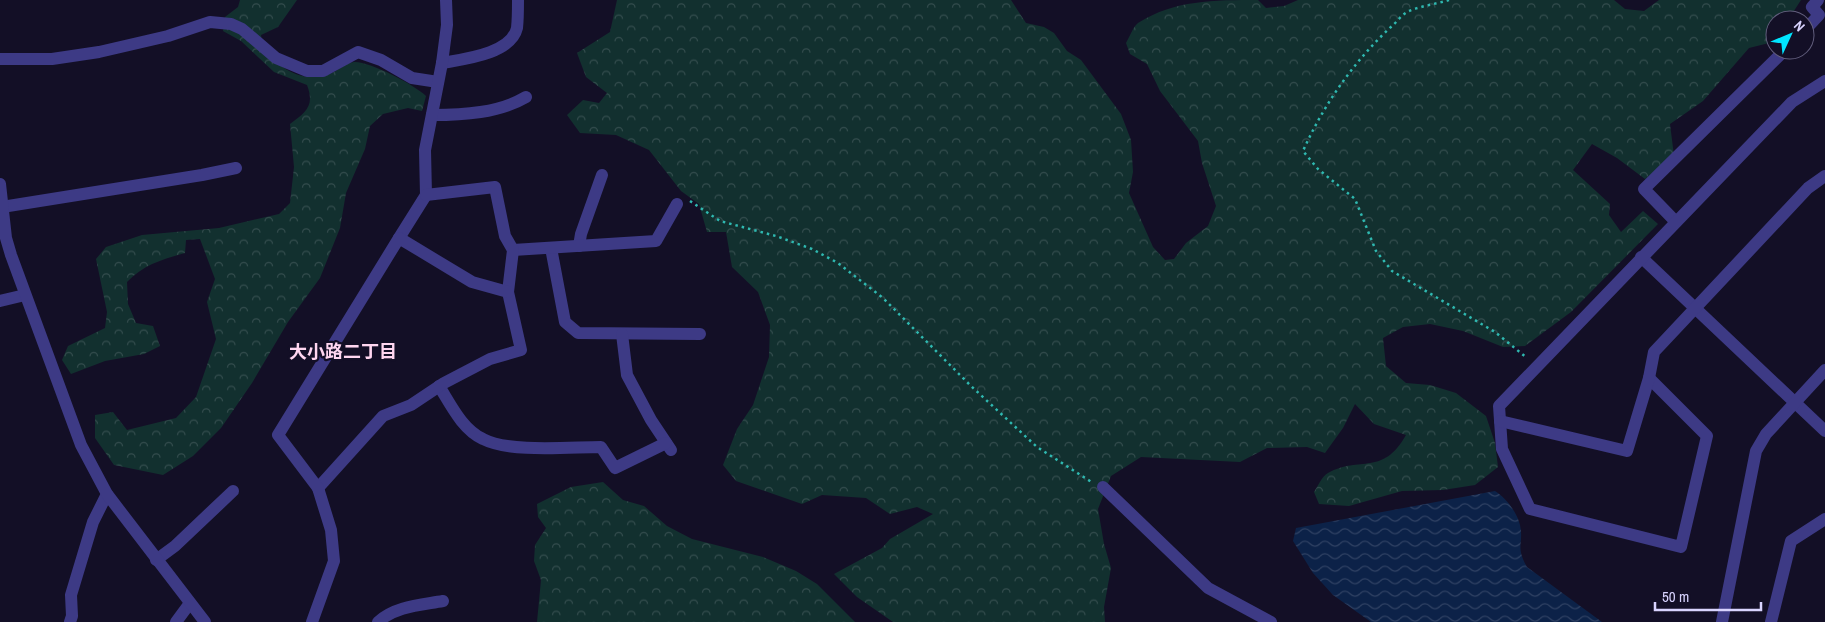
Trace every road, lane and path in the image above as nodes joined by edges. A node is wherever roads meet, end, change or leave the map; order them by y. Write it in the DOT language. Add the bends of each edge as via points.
graph roads {
  1 [pos="446,0"];
  2 [pos="518,0"];
  3 [pos="1450,0"];
  4 [pos="1818,0"];
  5 [pos="1815,10"];
  6 [pos="0,59"];
  7 [pos="1775,60"];
  8 [pos="442,63"];
  9 [pos="1825,81"];
  10 [pos="438,82"];
  11 [pos="526,96"];
  12 [pos="432,116"];
  13 [pos="236,168"];
  14 [pos="602,175"];
  15 [pos="1825,176"];
  16 [pos="0,184"];
  17 [pos="426,195"];
  18 [pos="677,204"];
  19 [pos="2,207"];
  20 [pos="1675,221"];
  21 [pos="398,238"];
  22 [pos="3,239"];
  23 [pos="579,246"];
  24 [pos="551,248"];
  25 [pos="514,250"];
  26 [pos="1640,257"];
  27 [pos="508,292"];
  28 [pos="25,294"];
  29 [pos="0,301"];
  30 [pos="1695,308"];
  31 [pos="622,334"];
  32 [pos="700,334"];
  33 [pos="1536,366"];
  34 [pos="1825,370"];
  35 [pos="1650,378"];
  36 [pos="440,386"];
  37 [pos="1796,402"];
  38 [pos="1500,421"];
  39 [pos="1825,431"];
  40 [pos="1102,487"];
  41 [pos="318,488"];
  42 [pos="233,491"];
  43 [pos="106,494"];
  44 [pos="1825,519"];
  45 [pos="156,560"];
  46 [pos="443,601"];
  47 [pos="190,603"];
  48 [pos="70,622"];
  49 [pos="176,622"];
  50 [pos="205,622"];
  51 [pos="312,622"];
  52 [pos="378,622"];
  53 [pos="1270,622"];
  54 [pos="1722,622"];
  55 [pos="1771,622"];
  1 -- 8 [label="street" via="447,25"];
  2 -- 8 [label="street" via="516,29 509,41 492,52"];
  3 -- 33 [label="path" via="1407,12 1383,34 1339,87 1314,126 1303,151 1355,199 1376,251 1392,271 1495,332"];
  4 -- 5 [label="street" via="1812,7"];
  6 -- 10 [label="street" via="52,59 99,52 168,36 210,22 231,24 242,29 276,58 307,71 323,71 358,52 412,78"];
  7 -- 20 [label="street" via="1644,189"];
  8 -- 10 [label="street"];
  9 -- 20 [label="street" via="1792,102"];
  10 -- 12 [label="street"];
  11 -- 12 [label="street" via="513,105"];
  12 -- 17 [label="street" via="425,150"];
  13 -- 19 [label="street"];
  14 -- 23 [label="street"];
  15 -- 30 [label="street" via="1808,188"];
  16 -- 19 [label="street"];
  17 -- 21 [label="street"];
  17 -- 25 [label="street" via="495,187 505,236"];
  18 -- 23 [label="street" via="656,241"];
  18 -- 40 [label="path" via="692,201 720,221 776,236 838,263 883,298 1037,447 1089,482"];
  19 -- 22 [label="street"];
  20 -- 26 [label="street"];
  21 -- 27 [label="street" via="472,282"];
  21 -- 41 [label="street" via="278,435"];
  22 -- 28 [label="street"];
  23 -- 24 [label="street"];
  24 -- 25 [label="street"];
  24 -- 31 [label="street" via="565,322 578,333"];
  25 -- 27 [label="street"];
  26 -- 30 [label="street"];
  26 -- 33 [label="street"];
  27 -- 36 [label="street" via="521,350 490,359"];
  28 -- 29 [label="street"];
  28 -- 43 [label="street" via="81,445"];
  30 -- 35 [label="street" via="1654,352"];
  30 -- 37 [label="street"];
  31 -- 32 [label="street"];
  31 -- 36 [label="street" via="627,375 668,446 615,468 602,447 507,446 482,439 459,418"];
  33 -- 38 [label="street" via="1499,406"];
  34 -- 37 [label="street"];
  35 -- 38 [label="street" via="1627,451"];
  35 -- 38 [label="street" via="1707,436 1682,547 1530,508 1502,449"];
  36 -- 41 [label="street" via="411,406 383,416"];
  37 -- 39 [label="street"];
  37 -- 54 [label="street" via="1766,434 1756,451"];
  40 -- 53 [label="street" via="1208,588"];
  41 -- 51 [label="street" via="331,530 334,561"];
  42 -- 45 [label="street"];
  43 -- 45 [label="street"];
  43 -- 48 [label="street" via="93,522 71,594"];
  44 -- 55 [label="street" via="1791,541"];
  45 -- 47 [label="street"];
  46 -- 52 [label="street" via="405,608 387,614"];
  47 -- 49 [label="street"];
  47 -- 50 [label="street"];
}
